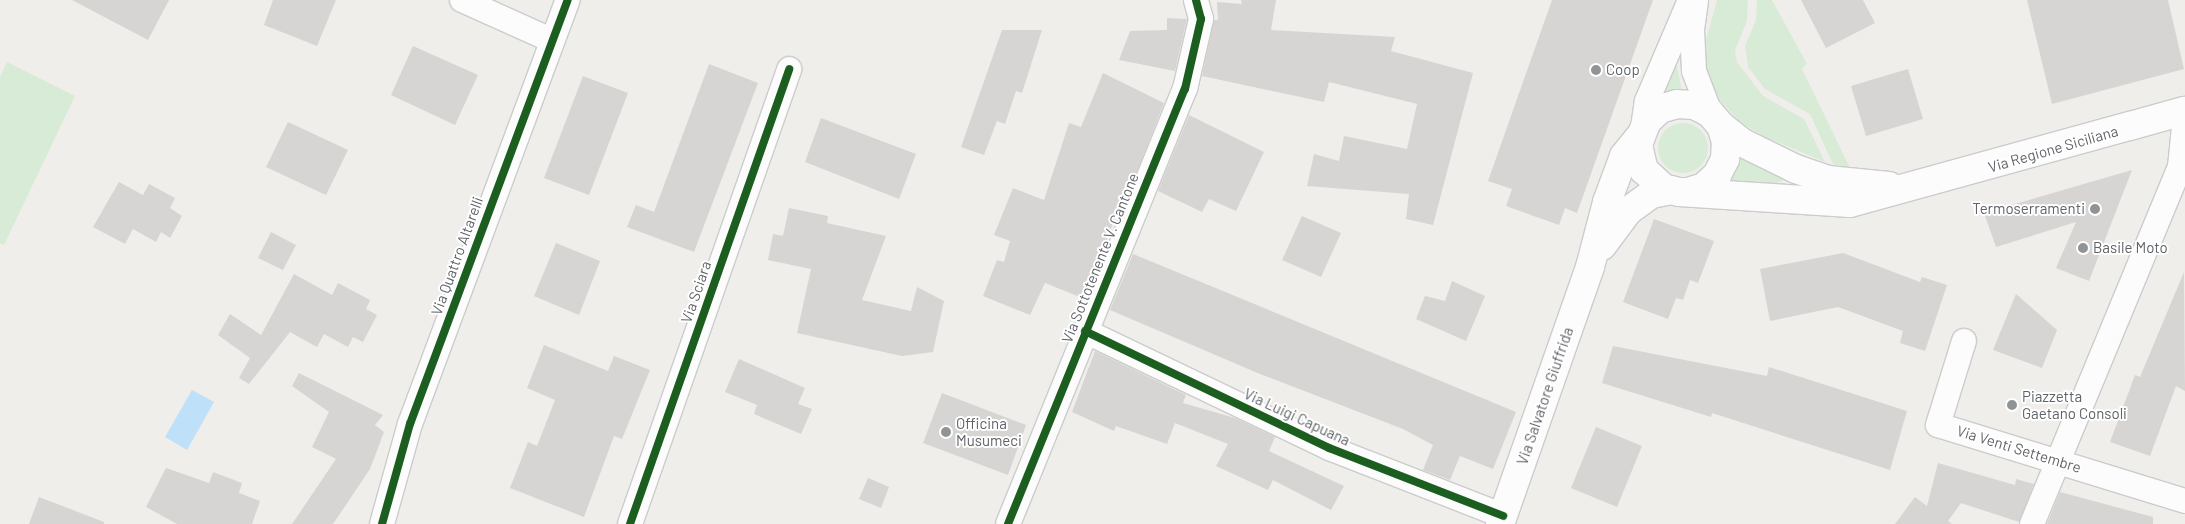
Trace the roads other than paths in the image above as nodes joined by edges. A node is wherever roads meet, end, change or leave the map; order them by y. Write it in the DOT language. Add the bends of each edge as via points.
graph roads {
  1 [pos="462,0"];
  2 [pos="568,0"];
  3 [pos="1196,0"];
  4 [pos="1690,0"];
  5 [pos="1696,0"];
  6 [pos="551,40"];
  7 [pos="788,68"];
  8 [pos="2185,112"];
  9 [pos="2185,117"];
  10 [pos="1715,119"];
  11 [pos="1641,132"];
  12 [pos="1920,186"];
  13 [pos="1679,191"];
  14 [pos="1590,267"];
  15 [pos="1085,331"];
  16 [pos="1964,341"];
  17 [pos="2058,460"];
  18 [pos="2185,502"];
  19 [pos="1502,520"];
  20 [pos="382,524"];
  21 [pos="630,524"];
  22 [pos="1008,524"];
  23 [pos="2032,524"];
  1 -- 6 [label="street"];
  2 -- 6 [label="street, Via Quattro Altarelli"];
  3 -- 15 [label="street, Via Sottotenente V. Cantone" via="1201,19 1185,89"];
  4 -- 11 [label="street" via="1647,101"];
  5 -- 10 [label="street" via="1692,30 1694,71"];
  6 -- 20 [label="street, Via Quattro Altarelli" via="410,424"];
  7 -- 21 [label="street, Via Sciara"];
  8 -- 12 [label="main road, Via Regione Siciliana"];
  9 -- 17 [label="street" via="2180,167"];
  10 -- 11 [label="main road" via="1694,105 1677,104 1653,114"];
  10 -- 12 [label="main road" via="1743,143 1828,180 1868,186"];
  10 -- 13 [label="main road" via="1726,151 1722,168 1704,186"];
  11 -- 13 [label="main road" via="1638,154 1644,170 1656,183"];
  11 -- 14 [label="main road" via="1624,156"];
  12 -- 13 [label="main road" via="1850,203"];
  13 -- 14 [label="main road" via="1651,194 1628,211 1611,230"];
  14 -- 19 [label="main road, Via Salvatore Giuffrida"];
  15 -- 19 [label="street, Via Luigi Capuana" via="1329,448"];
  15 -- 22 [label="street, Via Sottotenente V. Cantone"];
  16 -- 17 [label="street, Via Venti Settembre" via="1938,425"];
  17 -- 18 [label="street, Via Venti Settembre"];
  17 -- 23 [label="street"];
}
